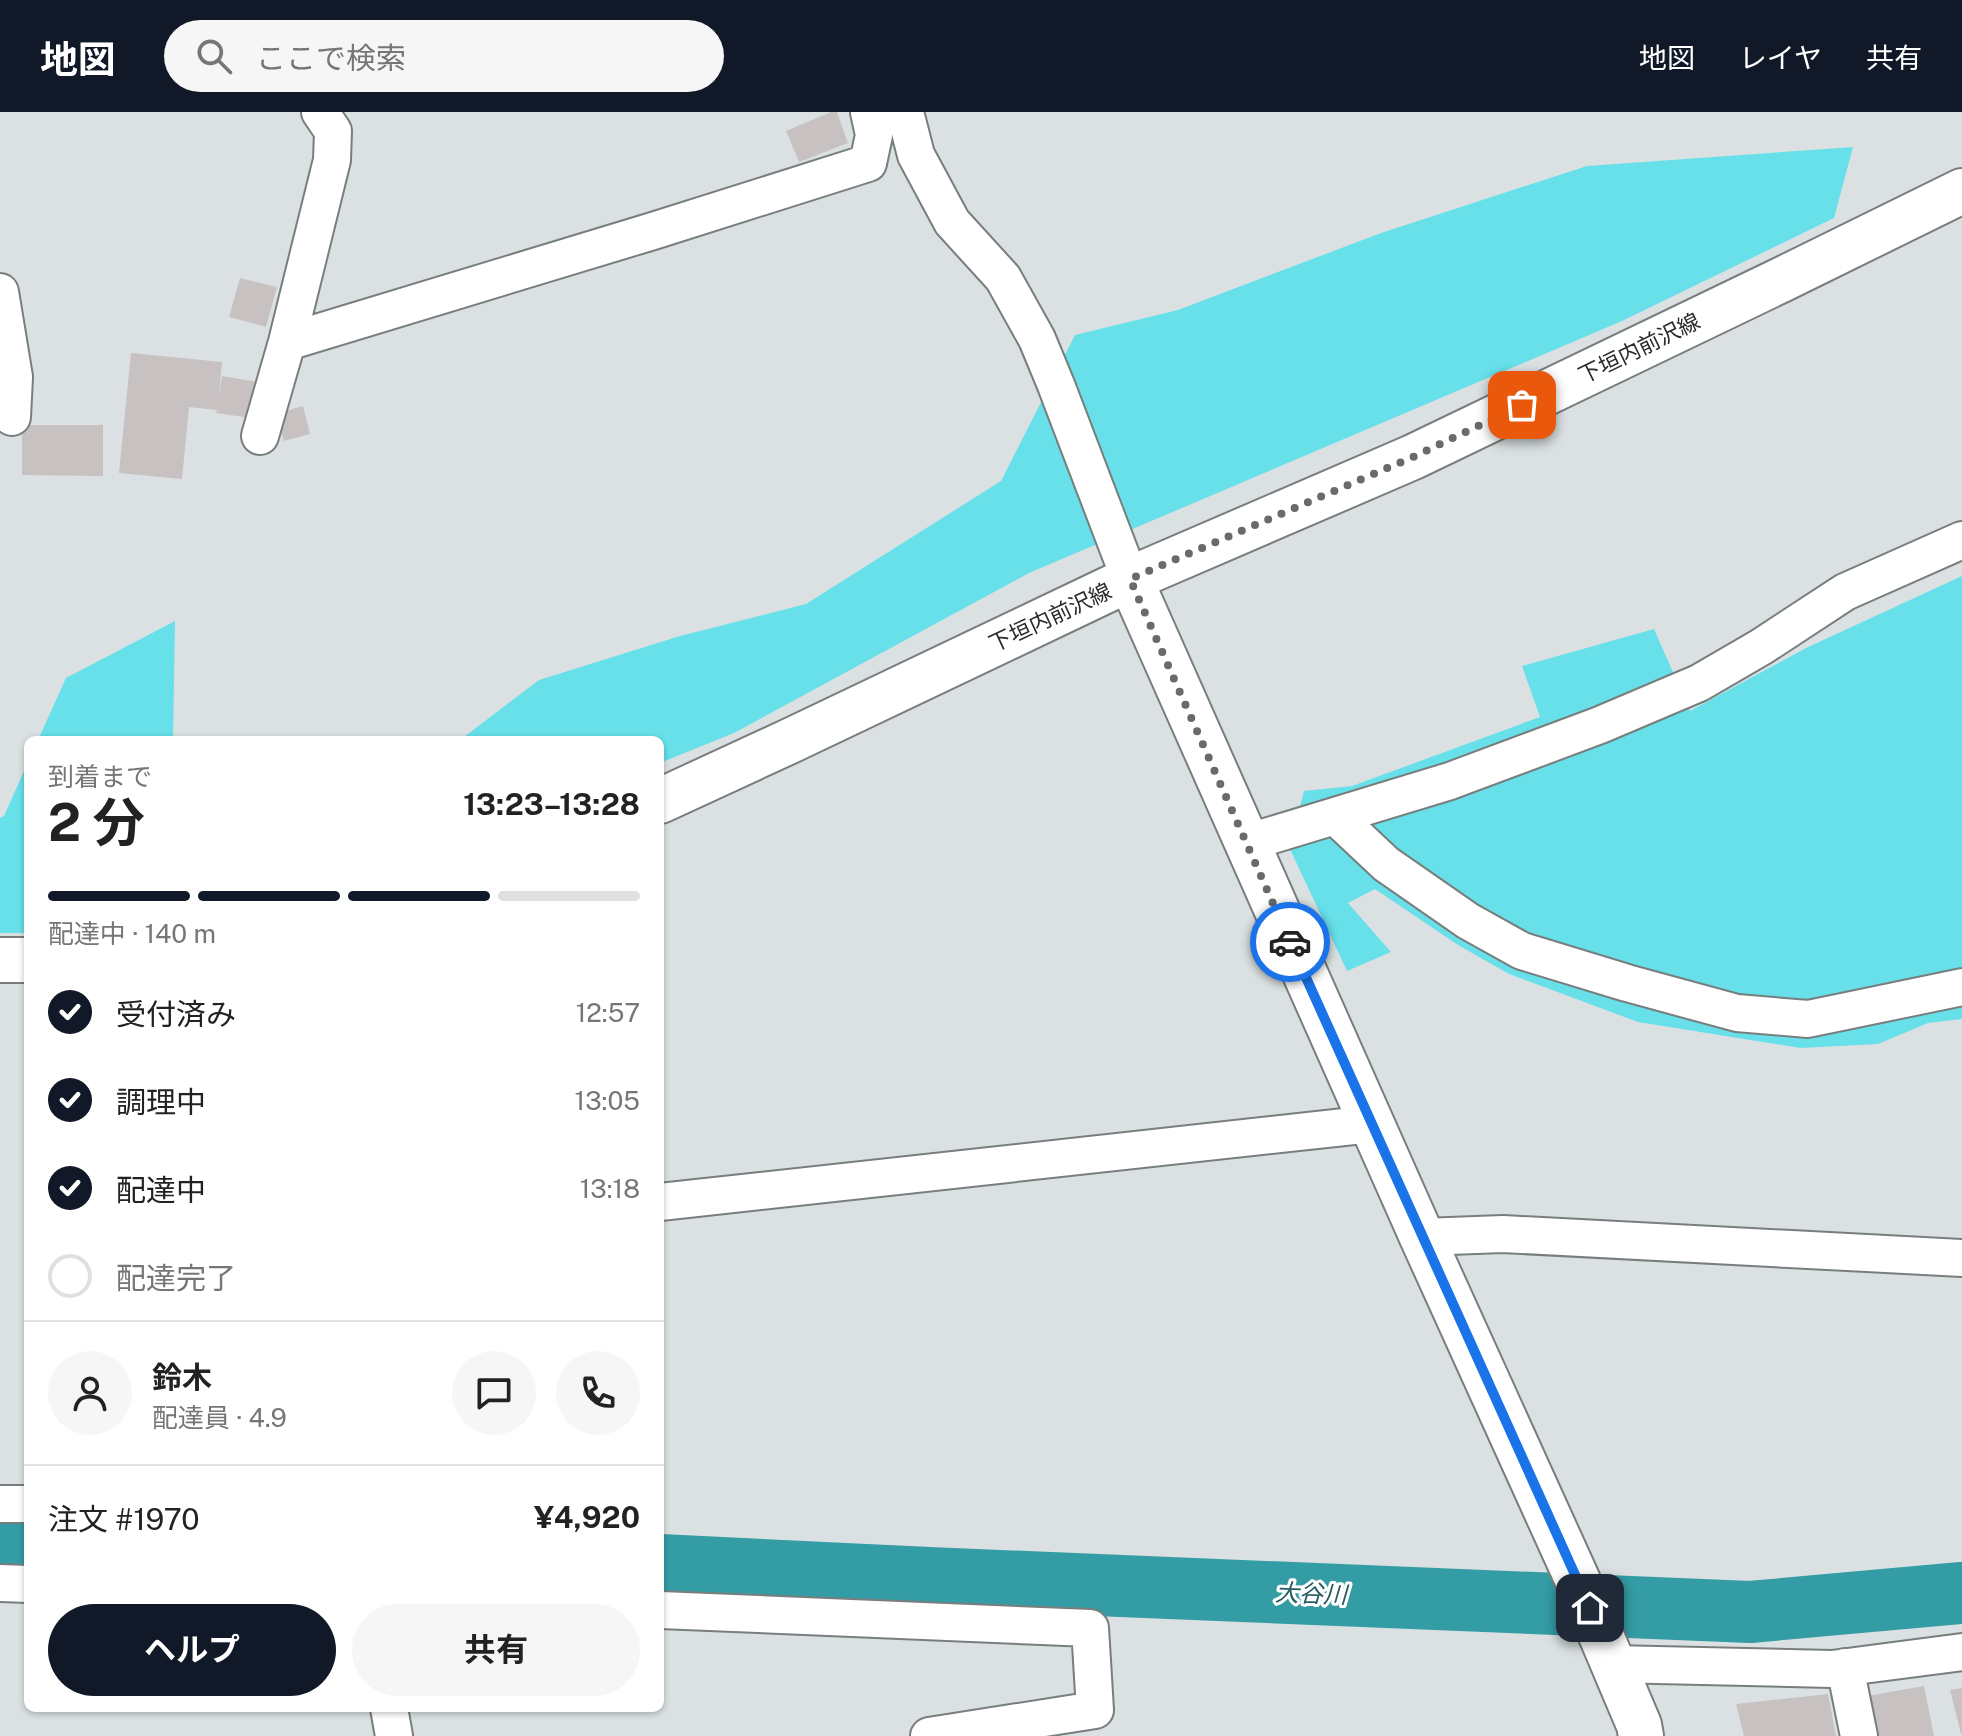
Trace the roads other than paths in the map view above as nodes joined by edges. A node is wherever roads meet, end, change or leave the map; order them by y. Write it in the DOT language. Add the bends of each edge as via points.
graph roads {
  1 [pos="320,112"];
  2 [pos="869,112"];
  3 [pos="905,112"];
  4 [pos="1962,191"];
  5 [pos="0,292"];
  6 [pos="287,342"];
  7 [pos="12,417"];
  8 [pos="260,436"];
  9 [pos="1962,540"];
  10 [pos="1130,579"];
  11 [pos="664,799"];
  12 [pos="1335,816"];
  13 [pos="1246,843"];
  14 [pos="0,960"];
  15 [pos="24,960"];
  16 [pos="1962,987"];
  17 [pos="1372,1124"];
  18 [pos="664,1202"];
  19 [pos="1422,1237"];
  20 [pos="1962,1258"];
  21 [pos="0,1504"];
  22 [pos="24,1504"];
  23 [pos="0,1583"];
  24 [pos="24,1584"];
  25 [pos="664,1610"];
  26 [pos="1962,1652"];
  27 [pos="1612,1664"];
  28 [pos="1845,1667"];
  29 [pos="390,1712"];
  30 [pos="394,1736"];
  31 [pos="929,1736"];
  32 [pos="1641,1736"];
  33 [pos="1859,1736"];
  1 -- 6 [label="street" via="333,131 332,160"];
  2 -- 6 [label="street" via="874,135 868,163"];
  3 -- 10 [label="street" via="916,155 952,222 1003,278 1037,339"];
  4 -- 10 [label="main road, 下垣内前沢線" via="1413,457"];
  5 -- 7 [label="street" via="14,377"];
  6 -- 8 [label="street"];
  9 -- 12 [label="street" via="1845,592 1699,683 1450,781"];
  10 -- 11 [label="main road, 下垣内前沢線"];
  10 -- 13 [label="main road"];
  12 -- 13 [label="street"];
  12 -- 16 [label="street" via="1386,864 1522,951 1654,991 1737,1013 1808,1019"];
  13 -- 17 [label="main road"];
  14 -- 15 [label="main road"];
  17 -- 18 [label="street"];
  17 -- 19 [label="main road"];
  19 -- 20 [label="street" via="1503,1234"];
  19 -- 27 [label="main road"];
  21 -- 22 [label="street"];
  23 -- 24 [label="street"];
  25 -- 31 [label="street" via="1090,1628 1095,1710"];
  26 -- 28 [label="street"];
  27 -- 28 [label="street"];
  27 -- 32 [label="main road"];
  28 -- 33 [label="street"];
  29 -- 30 [label="street"];
}
